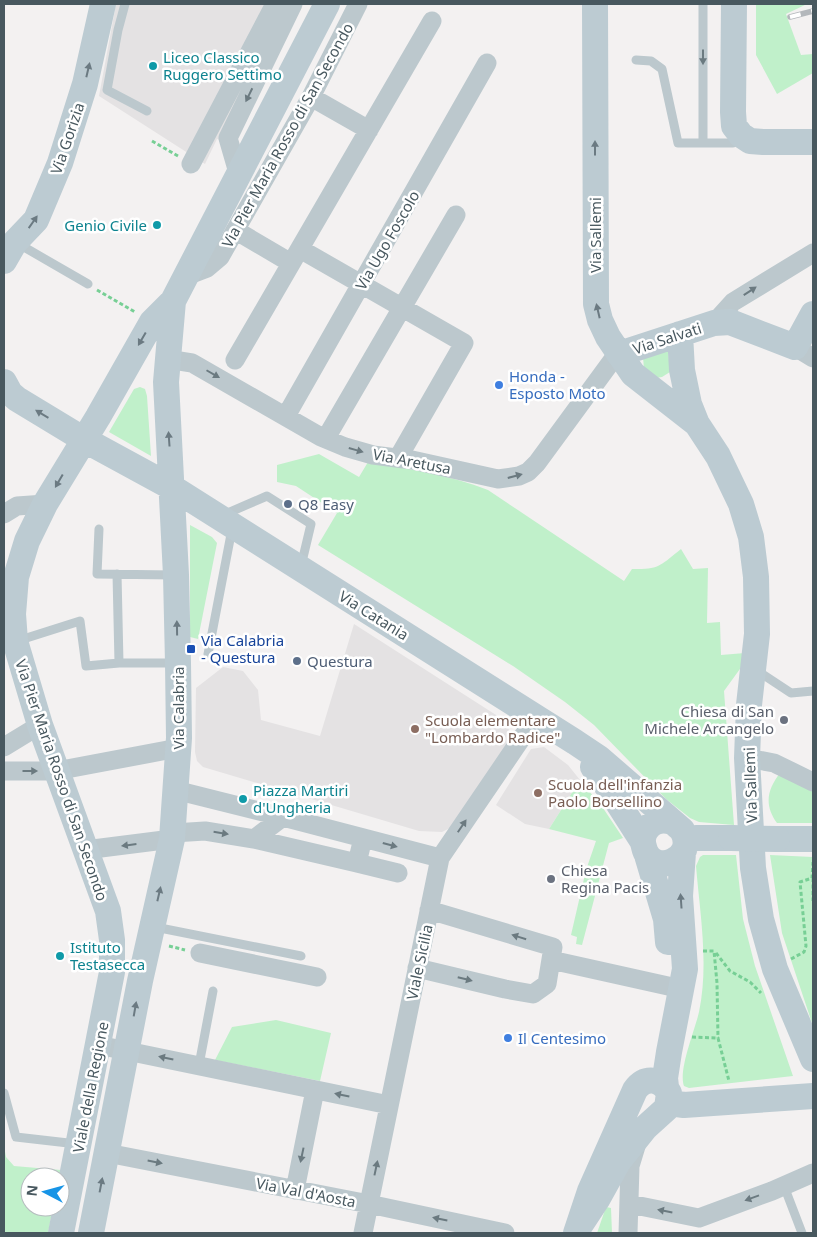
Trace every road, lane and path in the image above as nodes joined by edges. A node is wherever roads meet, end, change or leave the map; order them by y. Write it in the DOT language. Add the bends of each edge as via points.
graph roads {
  1 [pos="103,4"];
  2 [pos="125,4"];
  3 [pos="274,4"];
  4 [pos="293,4"];
  5 [pos="595,4"];
  6 [pos="346,5"];
  7 [pos="703,6"];
  8 [pos="734,6"];
  9 [pos="432,21"];
  10 [pos="636,60"];
  11 [pos="487,63"];
  12 [pos="311,97"];
  13 [pos="147,111"];
  14 [pos="369,130"];
  15 [pos="741,135"];
  16 [pos="813,142"];
  17 [pos="703,143"];
  18 [pos="191,164"];
  19 [pos="239,176"];
  20 [pos="456,215"];
  21 [pos="235,230"];
  22 [pos="9,251"];
  23 [pos="813,254"];
  24 [pos="296,256"];
  25 [pos="186,276"];
  26 [pos="88,284"];
  27 [pos="361,284"];
  28 [pos="173,301"];
  29 [pos="404,307"];
  30 [pos="813,314"];
  31 [pos="152,322"];
  32 [pos="714,323"];
  33 [pos="680,334"];
  34 [pos="804,352"];
  35 [pos="619,354"];
  36 [pos="235,360"];
  37 [pos="126,367"];
  38 [pos="682,370"];
  39 [pos="166,371"];
  40 [pos="4,382"];
  41 [pos="648,386"];
  42 [pos="286,416"];
  43 [pos="697,424"];
  44 [pos="326,438"];
  45 [pos="83,439"];
  46 [pos="398,458"];
  47 [pos="173,488"];
  48 [pos="46,504"];
  49 [pos="4,514"];
  50 [pos="226,521"];
  51 [pos="99,529"];
  52 [pos="301,568"];
  53 [pos="117,574"];
  54 [pos="176,576"];
  55 [pos="15,641"];
  56 [pos="208,654"];
  57 [pos="119,663"];
  58 [pos="178,663"];
  59 [pos="754,668"];
  60 [pos="813,691"];
  61 [pos="536,717"];
  62 [pos="40,725"];
  63 [pos="576,742"];
  64 [pos="4,747"];
  65 [pos="178,748"];
  66 [pos="748,758"];
  67 [pos="4,771"];
  68 [pos="56,771"];
  69 [pos="813,782"];
  70 [pos="175,790"];
  71 [pos="282,817"];
  72 [pos="172,836"];
  73 [pos="362,838"];
  74 [pos="680,838"];
  75 [pos="254,839"];
  76 [pos="813,839"];
  77 [pos="645,849"];
  78 [pos="85,850"];
  79 [pos="440,858"];
  80 [pos="813,862"];
  81 [pos="357,863"];
  82 [pos="398,872"];
  83 [pos="813,878"];
  84 [pos="813,901"];
  85 [pos="429,910"];
  86 [pos="149,939"];
  87 [pos="112,940"];
  88 [pos="685,950"];
  89 [pos="714,951"];
  90 [pos="200,953"];
  91 [pos="301,956"];
  92 [pos="551,960"];
  93 [pos="774,967"];
  94 [pos="418,968"];
  95 [pos="317,977"];
  96 [pos="110,981"];
  97 [pos="140,981"];
  98 [pos="668,986"];
  99 [pos="213,990"];
  100 [pos="764,997"];
  101 [pos="692,1037"];
  102 [pos="718,1038"];
  103 [pos="98,1045"];
  104 [pos="127,1050"];
  105 [pos="813,1059"];
  106 [pos="199,1065"];
  107 [pos="315,1090"];
  108 [pos="636,1090"];
  109 [pos="4,1093"];
  110 [pos="813,1096"];
  111 [pos="730,1102"];
  112 [pos="390,1105"];
  113 [pos="658,1110"];
  114 [pos="79,1144"];
  115 [pos="107,1153"];
  116 [pos="813,1173"];
  117 [pos="784,1186"];
  118 [pos="295,1190"];
  119 [pos="369,1204"];
  120 [pos="630,1204"];
  121 [pos="702,1226"];
  122 [pos="576,1232"];
  123 [pos="61,1233"];
  124 [pos="91,1233"];
  125 [pos="363,1233"];
  126 [pos="505,1233"];
  127 [pos="628,1233"];
  128 [pos="802,1233"];
  22 -- 1 [label="street, Via Gorizia, one-way" via="36,220 60,163 85,84"];
  2 -- 13 [label="lane" via="107,90"];
  3 -- 18 [label="street"];
  4 -- 19 [label="street, one-way" via="228,138"];
  35 -- 5 [label="street, Via Sallemi, one-way" via="600,320 596,304"];
  6 -- 12 [label="street, Via Pier Maria Rosso di San Secondo"];
  6 -- 19 [label="street, Via Pier Maria Rosso di San Secondo"];
  7 -- 17 [label="lane, one-way"];
  8 -- 15 [label="street" via="733,112 734,126"];
  9 -- 14 [label="street"];
  10 -- 17 [label="lane" via="651,61 662,70 678,143"];
  11 -- 27 [label="street, Via Ugo Foscolo"];
  12 -- 14 [label="street"];
  12 -- 21 [label="street, Via Pier Maria Rosso di San Secondo"];
  14 -- 24 [label="street"];
  15 -- 16 [label="street" via="750,141"];
  15 -- 17 [label="lane" via="733,143"];
  19 -- 25 [label="street, Via Pier Maria Rosso di San Secondo"];
  20 -- 29 [label="street"];
  21 -- 24 [label="street"];
  21 -- 25 [label="street, Via Pier Maria Rosso di San Secondo" via="220,257 207,268"];
  22 -- 26 [label="lane"];
  32 -- 23 [label="street, Via Salvati, one-way" via="733,302"];
  24 -- 27 [label="street"];
  24 -- 36 [label="street"];
  25 -- 28 [label="street, Via Pier Maria Rosso di San Secondo"];
  26 -- 31 [label="path"];
  27 -- 29 [label="street"];
  27 -- 42 [label="street, Via Ugo Foscolo"];
  28 -- 31 [label="street, Via Pier Maria Rosso di San Secondo"];
  28 -- 39 [label="street, Via Calabria"];
  29 -- 44 [label="street"];
  29 -- 46 [label="street" via="464,342"];
  30 -- 34 [label="street"];
  31 -- 37 [label="street, Via Pier Maria Rosso di San Secondo, one-way"];
  32 -- 33 [label="street, Via Salvati"];
  32 -- 34 [label="street" via="730,322"];
  33 -- 35 [label="street, Via Salvati"];
  33 -- 38 [label="street, Via Sallemi"];
  35 -- 41 [label="street, Via Sallemi" via="633,374"];
  46 -- 35 [label="street, Via Aretusa, one-way" via="498,479 528,472"];
  37 -- 39 [label="street"];
  37 -- 45 [label="street, Via Pier Maria Rosso di San Secondo"];
  38 -- 41 [label="street" via="672,384 656,388"];
  38 -- 43 [label="street, Via Sallemi"];
  39 -- 42 [label="street, Via Aretusa, one-way" via="192,363"];
  47 -- 39 [label="street, Via Calabria, one-way"];
  45 -- 40 [label="street, one-way" via="17,399"];
  41 -- 43 [label="street, Via Sallemi"];
  42 -- 44 [label="street, Via Aretusa"];
  43 -- 59 [label="street, Via Sallemi" via="718,456 741,504 751,537 756,577"];
  44 -- 46 [label="street, Via Aretusa, one-way" via="345,447"];
  45 -- 47 [label="street, Via Catania"];
  45 -- 48 [label="street, Via Pier Maria Rosso di San Secondo, one-way"];
  47 -- 50 [label="street, Via Catania"];
  47 -- 54 [label="street, Via Calabria"];
  48 -- 49 [label="street" via="17,506"];
  48 -- 55 [label="street, Via Pier Maria Rosso di San Secondo" via="27,542 16,578 12,614"];
  50 -- 52 [label="street, Via Catania"];
  50 -- 52 [label="lane" via="267,496 311,524"];
  50 -- 56 [label="lane"];
  51 -- 53 [label="lane" via="97,574"];
  52 -- 61 [label="street, Via Catania"];
  53 -- 54 [label="lane"];
  53 -- 57 [label="lane"];
  58 -- 54 [label="street, Via Calabria, one-way"];
  55 -- 57 [label="lane" via="80,621 86,666"];
  55 -- 62 [label="street, Via Pier Maria Rosso di San Secondo"];
  57 -- 58 [label="lane"];
  58 -- 65 [label="street, Via Calabria"];
  59 -- 60 [label="lane" via="791,693"];
  59 -- 66 [label="street, Via Sallemi" via="749,704"];
  61 -- 63 [label="street, Via Catania"];
  79 -- 61 [label="street, Viale Sicilia, one-way"];
  62 -- 64 [label="street"];
  62 -- 68 [label="street, Via Pier Maria Rosso di San Secondo"];
  63 -- 74 [label="street, Via Catania" via="599,758"];
  63 -- 77 [label="street"];
  65 -- 68 [label="street"];
  65 -- 70 [label="street, Via Calabria"];
  66 -- 69 [label="street" via="774,763"];
  66 -- 93 [label="street, Via Sallemi" via="753,868 761,920"];
  67 -- 68 [label="street, one-way"];
  68 -- 78 [label="street, Via Pier Maria Rosso di San Secondo"];
  70 -- 71 [label="street"];
  70 -- 72 [label="street, Via Calabria"];
  71 -- 73 [label="street"];
  71 -- 75 [label="street"];
  72 -- 75 [label="street, one-way" via="205,831"];
  72 -- 78 [label="street, one-way"];
  86 -- 72 [label="street, Via Calabria, one-way"];
  73 -- 79 [label="street, one-way"];
  73 -- 81 [label="street"];
  74 -- 76 [label="street, bridge"];
  74 -- 77 [label="street" via="659,821 647,829"];
  74 -- 77 [label="street" via="679,858 666,864 652,860"];
  88 -- 74 [label="street, one-way" via="680,896"];
  75 -- 81 [label="street"];
  77 -- 98 [label="street" via="666,919"];
  78 -- 87 [label="street, Via Pier Maria Rosso di San Secondo" via="108,911"];
  79 -- 85 [label="street, Viale Sicilia"];
  80 -- 83 [label="path"];
  81 -- 82 [label="street"];
  83 -- 84 [label="path"];
  83 -- 93 [label="path" via="800,882 804,952"];
  92 -- 85 [label="street, one-way" via="553,947"];
  85 -- 94 [label="street, Viale Sicilia"];
  86 -- 87 [label="street" via="139,954 129,955"];
  86 -- 90 [label="path"];
  86 -- 91 [label="lane"];
  86 -- 97 [label="street, Viale della Regione"];
  87 -- 96 [label="street, Viale della Regione"];
  88 -- 89 [label="path"];
  88 -- 113 [label="street" via="684,976"];
  89 -- 100 [label="path" via="730,971 750,982"];
  89 -- 102 [label="path"];
  90 -- 95 [label="street"];
  94 -- 92 [label="street, one-way" via="533,994 547,984"];
  92 -- 98 [label="street"];
  93 -- 105 [label="street, Via Sallemi"];
  94 -- 112 [label="street, Viale Sicilia"];
  96 -- 97 [label="street" via="125,976"];
  96 -- 103 [label="street, Viale della Regione"];
  104 -- 97 [label="street, Viale della Regione, one-way"];
  98 -- 108 [label="street" via="660,1030"];
  99 -- 106 [label="lane"];
  101 -- 102 [label="path"];
  102 -- 111 [label="path" via="730,1084"];
  103 -- 104 [label="street"];
  103 -- 114 [label="street, Viale della Regione"];
  106 -- 104 [label="street, one-way"];
  104 -- 115 [label="street, Viale della Regione"];
  106 -- 107 [label="street"];
  112 -- 107 [label="street, one-way"];
  107 -- 118 [label="street, one-way"];
  108 -- 113 [label="street" via="649,1080 656,1081"];
  108 -- 122 [label="street" via="590,1191"];
  109 -- 114 [label="lane" via="16,1137"];
  110 -- 111 [label="street"];
  111 -- 113 [label="street"];
  119 -- 112 [label="street, Viale Sicilia, one-way"];
  113 -- 120 [label="street" via="630,1166"];
  113 -- 122 [label="street" via="618,1162"];
  114 -- 123 [label="street, Viale della Regione"];
  115 -- 118 [label="street, Via Val d'Aosta, one-way"];
  124 -- 115 [label="street, Viale della Regione, one-way"];
  116 -- 117 [label="street"];
  117 -- 121 [label="street, one-way"];
  117 -- 128 [label="lane"];
  118 -- 119 [label="street, Via Val d'Aosta"];
  119 -- 125 [label="street, Viale Sicilia"];
  126 -- 119 [label="street, Via Val d'Aosta, one-way"];
  121 -- 120 [label="street, one-way"];
  120 -- 127 [label="street"];
}
